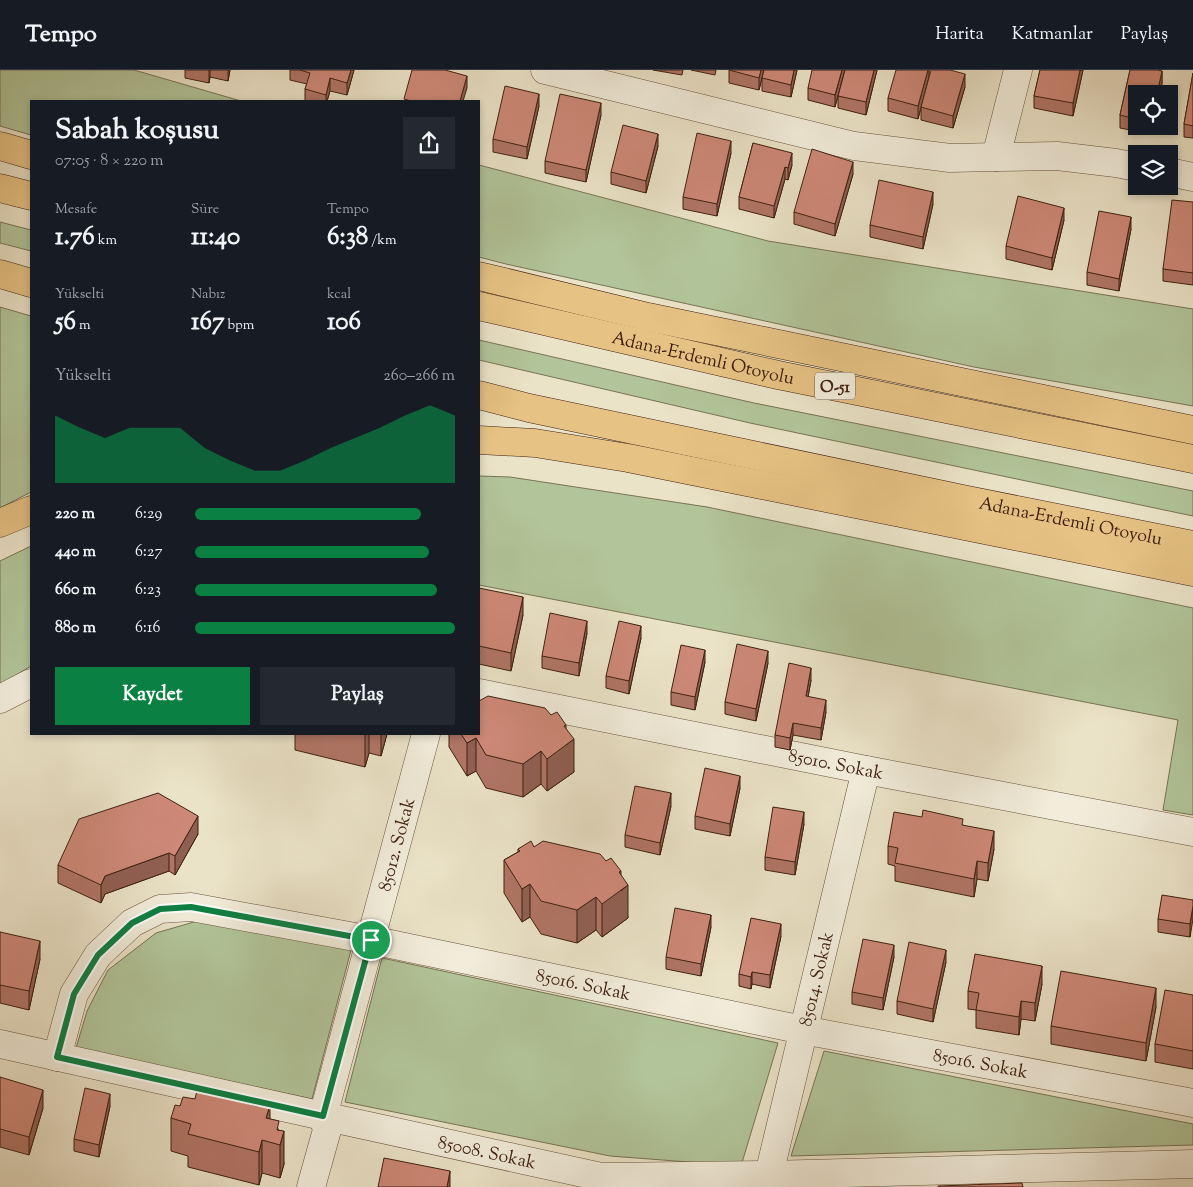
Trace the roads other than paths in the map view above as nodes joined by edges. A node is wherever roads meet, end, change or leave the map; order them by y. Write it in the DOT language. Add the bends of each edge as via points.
graph roads {
  1 [pos="545,70"];
  2 [pos="1018,70"];
  3 [pos="0,146"];
  4 [pos="30,154"];
  5 [pos="996,157"];
  6 [pos="1128,165"];
  7 [pos="1178,174"];
  8 [pos="1193,177"];
  9 [pos="0,188"];
  10 [pos="30,196"];
  11 [pos="0,274"];
  12 [pos="480,276"];
  13 [pos="30,283"];
  14 [pos="480,306"];
  15 [pos="480,395"];
  16 [pos="1193,430"];
  17 [pos="480,440"];
  18 [pos="1193,459"];
  19 [pos="30,510"];
  20 [pos="0,523"];
  21 [pos="1193,545"];
  22 [pos="1193,572"];
  23 [pos="30,684"];
  24 [pos="480,693"];
  25 [pos="0,699"];
  26 [pos="426,735"];
  27 [pos="866,770"];
  28 [pos="1193,832"];
  29 [pos="371,940"];
  30 [pos="803,1030"];
  31 [pos="0,1044"];
  32 [pos="57,1057"];
  33 [pos="1193,1103"];
  34 [pos="323,1116"];
  35 [pos="1193,1164"];
  36 [pos="767,1181"];
  37 [pos="311,1187"];
  1 -- 5 [label="street" via="854,146 950,158"];
  2 -- 5 [label="street"];
  3 -- 4 [label="highway"];
  5 -- 6 [label="street" via="1057,156"];
  7 -- 8 [label="street"];
  9 -- 10 [label="highway"];
  11 -- 13 [label="highway"];
  12 -- 16 [label="highway" via="648,317"];
  14 -- 18 [label="highway, Adana-Erdemli Otoyolu / O-51" via="778,375"];
  15 -- 21 [label="highway, Adana-Erdemli Otoyolu" via="966,500"];
  17 -- 22 [label="highway" via="535,443 628,458"];
  19 -- 20 [label="highway"];
  23 -- 25 [label="street"];
  24 -- 27 [label="street, 85010. Sokak"];
  26 -- 29 [label="street, 85012. Sokak"];
  27 -- 28 [label="street, 85010. Sokak"];
  27 -- 30 [label="street, 85014. Sokak"];
  29 -- 30 [label="street, 85016. Sokak"];
  29 -- 32 [label="street, 85016. Sokak" via="191,907 160,909 132,923 98,955 74,994"];
  29 -- 34 [label="street, 85012. Sokak"];
  30 -- 33 [label="street, 85016. Sokak"];
  30 -- 36 [label="street, 85014. Sokak"];
  31 -- 32 [label="street, 85008. Sokak"];
  32 -- 34 [label="street, 85008. Sokak"];
  34 -- 36 [label="street, 85008. Sokak" via="600,1177"];
  34 -- 37 [label="street, 85012. Sokak" via="327,1130"];
  35 -- 36 [label="street, 85008. Sokak"];
}
